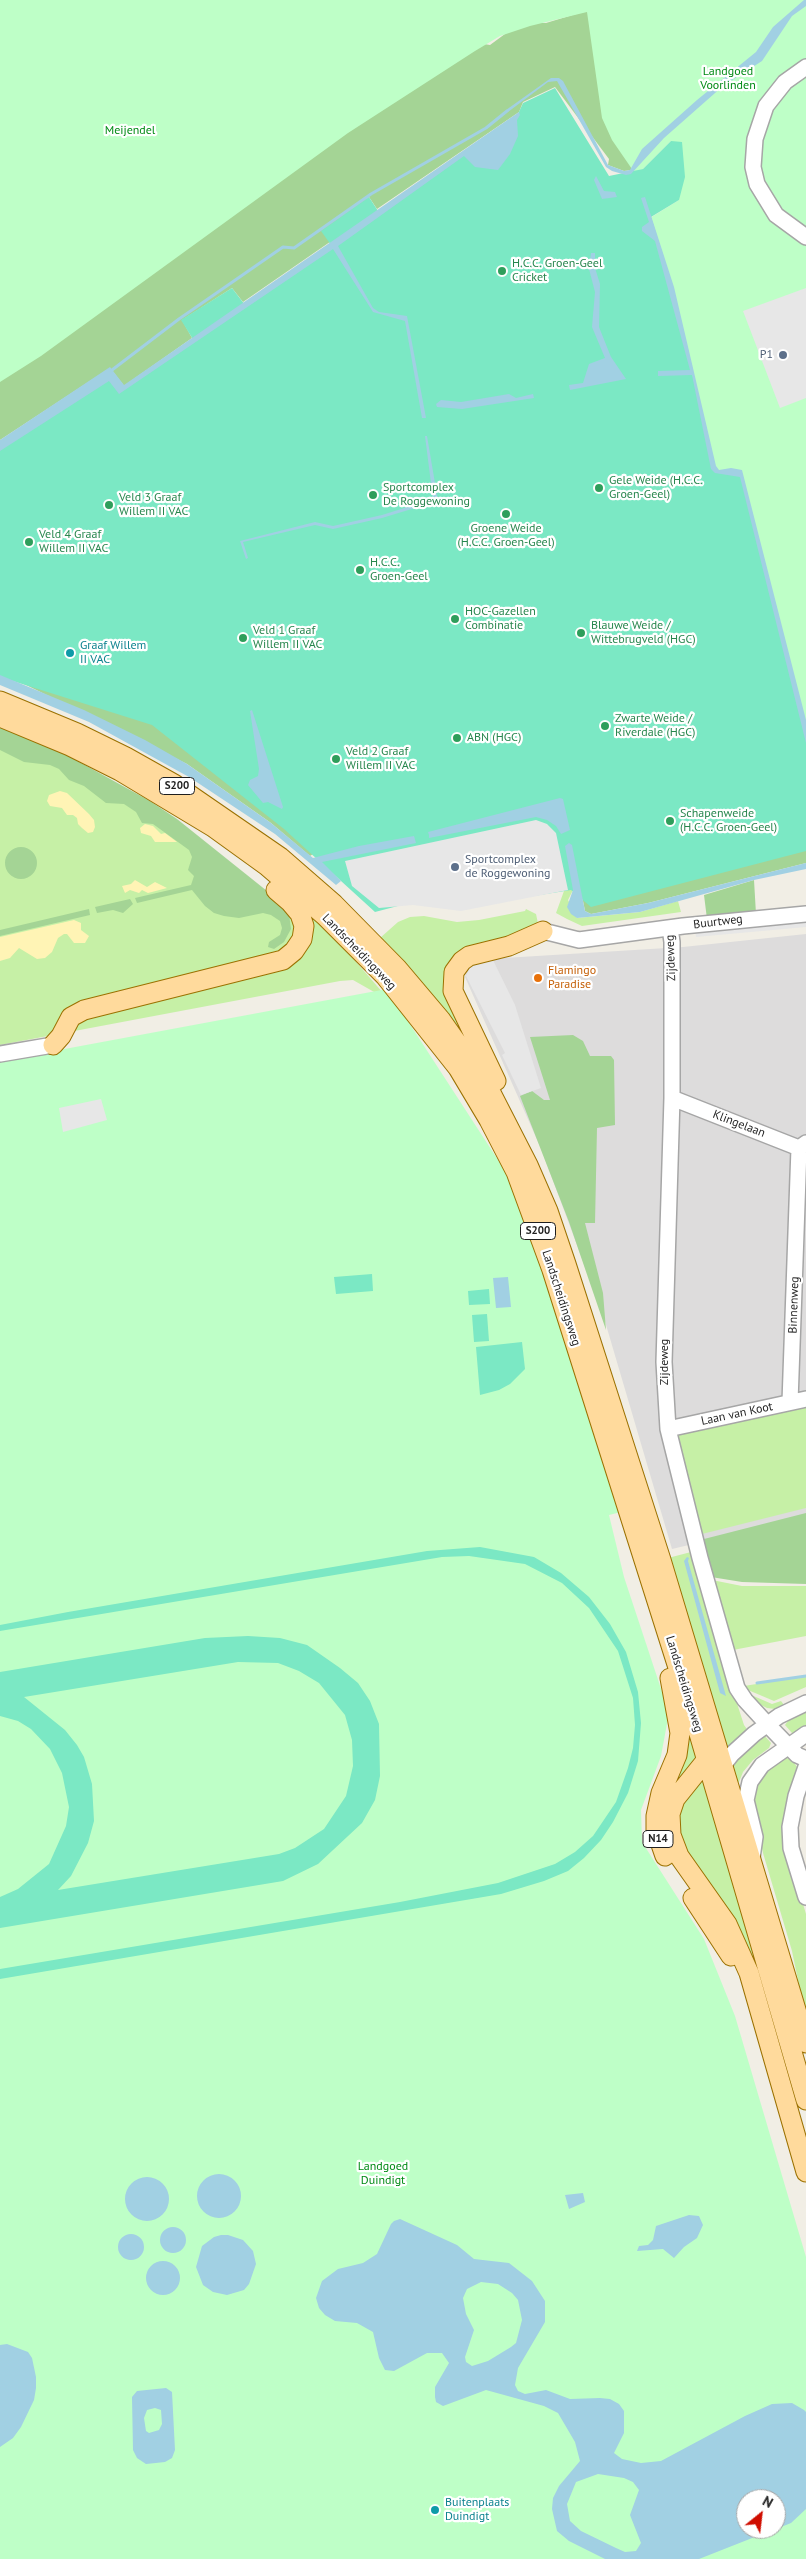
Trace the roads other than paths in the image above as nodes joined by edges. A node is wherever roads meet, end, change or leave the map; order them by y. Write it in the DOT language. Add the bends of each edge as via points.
graph roads {
  1 [pos="806,66"];
  2 [pos="806,236"];
  3 [pos="0,702"];
  4 [pos="0,717"];
  5 [pos="169,799"];
  6 [pos="806,914"];
  7 [pos="670,928"];
  8 [pos="543,932"];
  9 [pos="53,1045"];
  10 [pos="0,1054"];
  11 [pos="672,1098"];
  12 [pos="508,1123"];
  13 [pos="802,1145"];
  14 [pos="806,1399"];
  15 [pos="790,1402"];
  16 [pos="668,1429"];
  17 [pos="654,1562"];
  18 [pos="664,1622"];
  19 [pos="806,1703"];
  20 [pos="767,1724"];
  21 [pos="806,1734"];
  22 [pos="789,1746"];
  23 [pos="806,1759"];
  24 [pos="715,1762"];
  25 [pos="806,1767"];
  26 [pos="752,1858"];
  27 [pos="806,1894"];
  28 [pos="766,2032"];
  29 [pos="806,2043"];
  30 [pos="806,2100"];
  31 [pos="806,2172"];
  1 -- 2 [label="street" via="785,82 766,106 755,139 753,167 757,184 776,215"];
  3 -- 12 [label="main road, Landscheidingsweg / S200" via="126,756 206,805 280,857 334,904 397,968 472,1061"];
  4 -- 5 [label="main road, Landscheidingsweg / S200" via="70,746"];
  5 -- 9 [label="main road" via="193,825 290,902 300,914 304,926 302,939 283,960 84,1010 71,1018"];
  5 -- 17 [label="main road, Landscheidingsweg / S200" via="267,866 325,916 385,976 458,1068 516,1172"];
  6 -- 7 [label="street, Buurtweg"];
  7 -- 8 [label="street, Buurtweg" via="579,940"];
  7 -- 11 [label="street, Zijdeweg"];
  8 -- 12 [label="main road" via="509,946 469,956 457,966 452,977 453,991 494,1075"];
  9 -- 10 [label="street"];
  11 -- 13 [label="street, Klingelaan"];
  11 -- 16 [label="street, Zijdeweg" via="664,1362"];
  12 -- 17 [label="main road, Landscheidingsweg / S200" via="548,1211"];
  13 -- 15 [label="street, Binnenweg"];
  14 -- 15 [label="street, Laan van Koot"];
  15 -- 16 [label="street, Laan van Koot"];
  16 -- 20 [label="street, Zijdeweg" via="735,1682 745,1700"];
  17 -- 18 [label="main road, Landscheidingsweg / N14"];
  17 -- 24 [label="main road, Landscheidingsweg / N14" via="717,1742"];
  18 -- 24 [label="main road, Landscheidingsweg / N14"];
  18 -- 28 [label="main road, N14" via="668,1670 680,1733 677,1755 657,1809 658,1837 671,1868 730,1954"];
  19 -- 20 [label="street"];
  20 -- 22 [label="street, Zijdeweg"];
  20 -- 24 [label="street"];
  21 -- 22 [label="street"];
  22 -- 23 [label="street, Zijdeweg" via="796,1755"];
  22 -- 26 [label="street" via="758,1769 748,1786 748,1811 755,1837"];
  24 -- 26 [label="main road, Landscheidingsweg / N14"];
  24 -- 28 [label="main road, N14" via="682,1787 670,1814 670,1835 678,1856 734,1936 754,1986"];
  24 -- 30 [label="main road, Landscheidingsweg / N14" via="714,1784"];
  25 -- 27 [label="street" via="790,1827 791,1848"];
  26 -- 29 [label="main road, Landscheidingsweg / N14"];
  28 -- 31 [label="main road, N14"];
}
